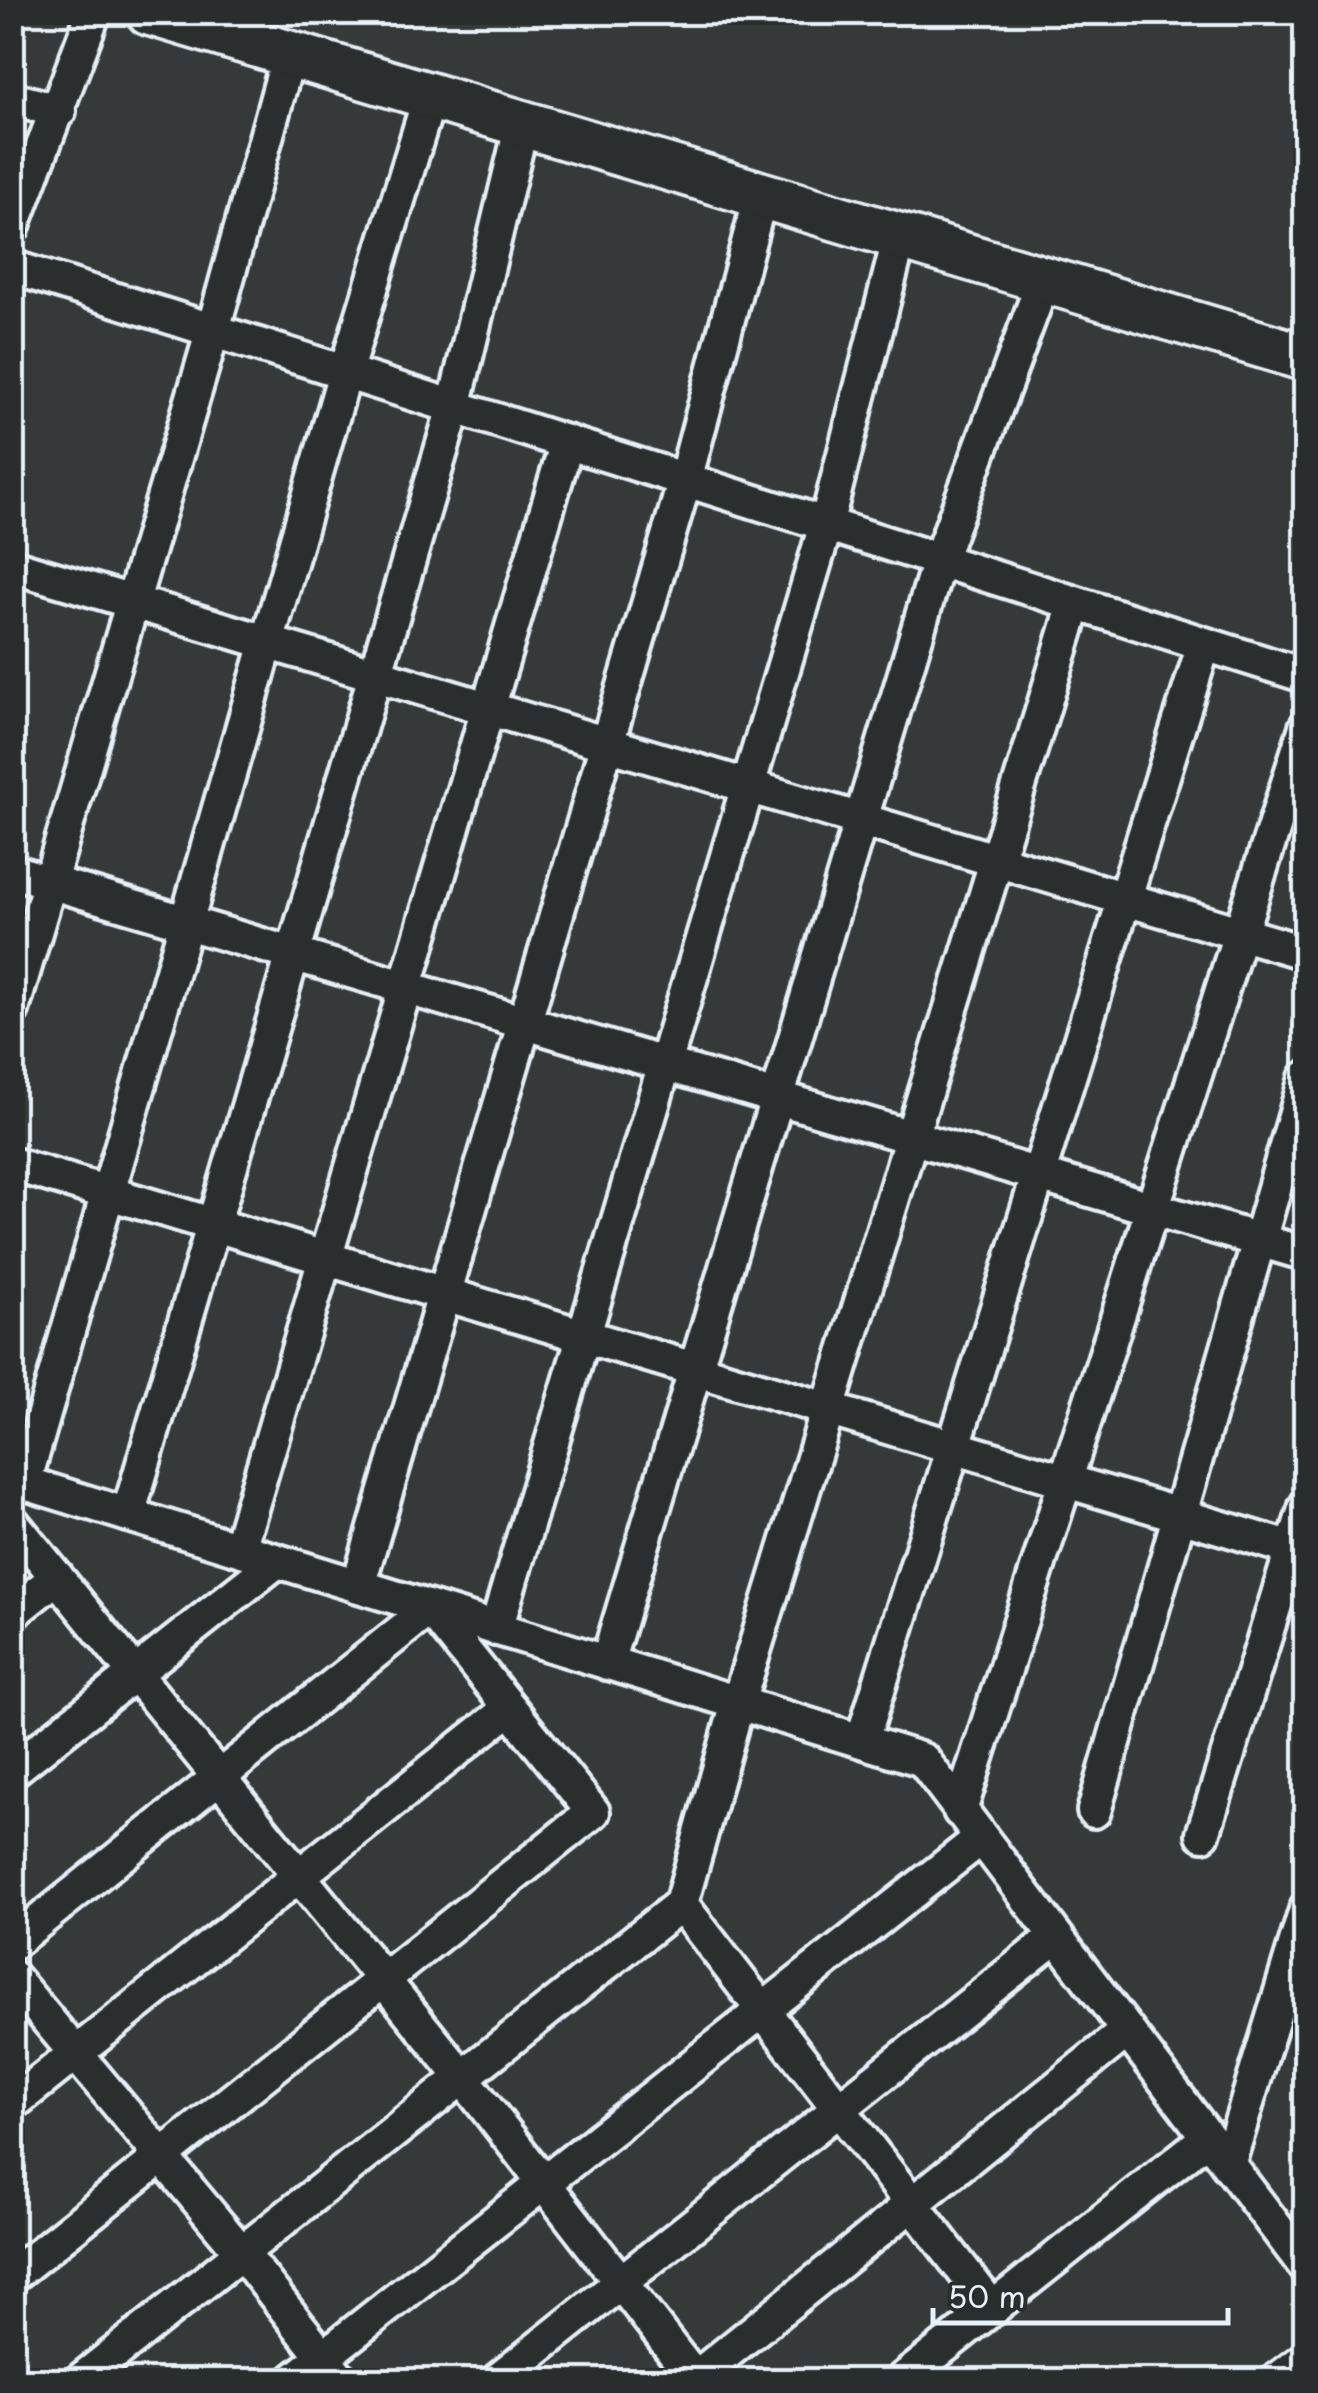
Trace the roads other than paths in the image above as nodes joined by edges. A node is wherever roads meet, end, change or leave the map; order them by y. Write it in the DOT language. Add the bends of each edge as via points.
graph roads {
  1 [pos="94,12"];
  2 [pos="149,12"];
  3 [pos="289,54"];
  4 [pos="430,96"];
  5 [pos="12,99"];
  6 [pos="59,112"];
  7 [pos="522,124"];
  8 [pos="761,195"];
  9 [pos="12,228"];
  10 [pos="900,236"];
  11 [pos="12,267"];
  12 [pos="1044,280"];
  13 [pos="213,330"];
  14 [pos="1306,358"];
  15 [pos="345,372"];
  16 [pos="454,407"];
  17 [pos="567,442"];
  18 [pos="684,480"];
  19 [pos="826,525"];
  20 [pos="939,560"];
  21 [pos="12,566"];
  22 [pos="133,602"];
  23 [pos="1075,604"];
  24 [pos="266,642"];
  25 [pos="1204,644"];
  26 [pos="375,675"];
  27 [pos="1306,676"];
  28 [pos="489,708"];
  29 [pos="1306,727"];
  30 [pos="606,744"];
  31 [pos="748,786"];
  32 [pos="860,820"];
  33 [pos="996,860"];
  34 [pos="12,872"];
  35 [pos="50,882"];
  36 [pos="1124,899"];
  37 [pos="186,922"];
  38 [pos="1240,933"];
  39 [pos="1306,953"];
  40 [pos="293,954"];
  41 [pos="406,988"];
  42 [pos="12,1010"];
  43 [pos="524,1023"];
  44 [pos="665,1064"];
  45 [pos="1306,1078"];
  46 [pos="777,1097"];
  47 [pos="912,1138"];
  48 [pos="12,1164"];
  49 [pos="1038,1174"];
  50 [pos="108,1192"];
  51 [pos="1152,1209"];
  52 [pos="214,1224"];
  53 [pos="1259,1240"];
  54 [pos="1306,1254"];
  55 [pos="326,1258"];
  56 [pos="444,1293"];
  57 [pos="584,1336"];
  58 [pos="695,1369"];
  59 [pos="829,1409"];
  60 [pos="954,1447"];
  61 [pos="1066,1480"];
  62 [pos="18,1481"];
  63 [pos="1306,1506"];
  64 [pos="128,1515"];
  65 [pos="1179,1515"];
  66 [pos="12,1522"];
  67 [pos="239,1549"];
  68 [pos="1299,1551"];
  69 [pos="277,1560"];
  70 [pos="57,1577"];
  71 [pos="358,1586"];
  72 [pos="430,1608"];
  73 [pos="12,1613"];
  74 [pos="496,1629"];
  75 [pos="607,1663"];
  76 [pos="135,1674"];
  77 [pos="738,1704"];
  78 [pos="510,1708"];
  79 [pos="862,1742"];
  80 [pos="12,1771"];
  81 [pos="219,1777"];
  82 [pos="960,1811"];
  83 [pos="1094,1811"];
  84 [pos="1203,1834"];
  85 [pos="982,1838"];
  86 [pos="300,1876"];
  87 [pos="682,1904"];
  88 [pos="1306,1910"];
  89 [pos="1056,1936"];
  90 [pos="12,1943"];
  91 [pos="12,1977"];
  92 [pos="383,1980"];
  93 [pos="763,2010"];
  94 [pos="1127,2031"];
  95 [pos="76,2054"];
  96 [pos="462,2078"];
  97 [pos="12,2104"];
  98 [pos="839,2109"];
  99 [pos="1208,2138"];
  100 [pos="162,2157"];
  101 [pos="1228,2165"];
  102 [pos="544,2183"];
  103 [pos="912,2204"];
  104 [pos="242,2253"];
  105 [pos="1306,2268"];
  106 [pos="12,2276"];
  107 [pos="620,2282"];
  108 [pos="992,2309"];
  109 [pos="1306,2358"];
  110 [pos="332,2369"];
  111 [pos="81,2380"];
  112 [pos="294,2380"];
  113 [pos="498,2380"];
  114 [pos="695,2380"];
  115 [pos="902,2380"];
  116 [pos="1278,2380"];
  1 -- 6 [label="street"];
  2 -- 3 [label="street"];
  3 -- 4 [label="street"];
  3 -- 13 [label="street"];
  4 -- 7 [label="street"];
  4 -- 15 [label="street"];
  5 -- 6 [label="street"];
  6 -- 9 [label="street"];
  7 -- 8 [label="street"];
  7 -- 16 [label="street"];
  8 -- 10 [label="street"];
  8 -- 18 [label="street"];
  10 -- 12 [label="street"];
  10 -- 19 [label="street"];
  11 -- 13 [label="street"];
  12 -- 14 [label="street"];
  12 -- 20 [label="street"];
  13 -- 15 [label="street"];
  13 -- 22 [label="street"];
  15 -- 16 [label="street"];
  15 -- 24 [label="street"];
  16 -- 17 [label="street"];
  16 -- 26 [label="street"];
  17 -- 18 [label="street"];
  17 -- 28 [label="street"];
  18 -- 19 [label="street"];
  18 -- 30 [label="street"];
  19 -- 20 [label="street"];
  19 -- 31 [label="street"];
  20 -- 23 [label="street"];
  20 -- 32 [label="street"];
  21 -- 22 [label="street"];
  22 -- 24 [label="street"];
  22 -- 35 [label="street"];
  23 -- 25 [label="street"];
  23 -- 33 [label="street"];
  24 -- 26 [label="street"];
  24 -- 37 [label="street"];
  25 -- 27 [label="street"];
  25 -- 36 [label="street"];
  26 -- 28 [label="street"];
  26 -- 40 [label="street"];
  28 -- 30 [label="street"];
  28 -- 41 [label="street"];
  29 -- 38 [label="street"];
  30 -- 31 [label="street"];
  30 -- 43 [label="street"];
  31 -- 32 [label="street"];
  31 -- 44 [label="street"];
  32 -- 33 [label="street"];
  32 -- 46 [label="street"];
  33 -- 36 [label="street"];
  33 -- 47 [label="street"];
  34 -- 35 [label="street"];
  35 -- 37 [label="street"];
  35 -- 42 [label="street"];
  36 -- 38 [label="street"];
  36 -- 49 [label="street"];
  37 -- 40 [label="street"];
  37 -- 50 [label="street"];
  38 -- 39 [label="street"];
  38 -- 51 [label="street"];
  40 -- 41 [label="street"];
  40 -- 52 [label="street"];
  41 -- 43 [label="street"];
  41 -- 55 [label="street"];
  43 -- 44 [label="street"];
  43 -- 56 [label="street"];
  44 -- 46 [label="street"];
  44 -- 57 [label="street"];
  45 -- 53 [label="street"];
  46 -- 47 [label="street"];
  46 -- 58 [label="street"];
  47 -- 49 [label="street"];
  47 -- 59 [label="street"];
  48 -- 50 [label="street"];
  49 -- 51 [label="street"];
  49 -- 60 [label="street"];
  50 -- 52 [label="street"];
  50 -- 62 [label="street"];
  51 -- 53 [label="street"];
  51 -- 61 [label="street"];
  52 -- 55 [label="street"];
  52 -- 64 [label="street"];
  53 -- 54 [label="street"];
  53 -- 65 [label="street"];
  55 -- 56 [label="street"];
  55 -- 67 [label="street"];
  56 -- 57 [label="street"];
  56 -- 71 [label="street"];
  57 -- 58 [label="street"];
  57 -- 74 [label="street"];
  58 -- 59 [label="street"];
  58 -- 75 [label="street"];
  59 -- 60 [label="street"];
  59 -- 77 [label="street"];
  60 -- 61 [label="street"];
  60 -- 79 [label="street"];
  61 -- 65 [label="street"];
  61 -- 82 [label="street"];
  62 -- 64 [label="street"];
  63 -- 68 [label="street"];
  64 -- 67 [label="street"];
  65 -- 68 [label="street"];
  65 -- 83 [label="street"];
  66 -- 70 [label="street"];
  67 -- 69 [label="street"];
  68 -- 84 [label="street"];
  69 -- 71 [label="street"];
  69 -- 76 [label="street"];
  70 -- 73 [label="street"];
  70 -- 76 [label="street"];
  71 -- 72 [label="street"];
  72 -- 74 [label="street"];
  72 -- 78 [label="street"];
  72 -- 81 [label="street"];
  74 -- 75 [label="street"];
  75 -- 77 [label="street"];
  76 -- 80 [label="street"];
  76 -- 81 [label="street"];
  77 -- 79 [label="street"];
  77 -- 87 [label="street"];
  78 -- 86 [label="street"];
  78 -- 92 [label="street" via="593,1812"];
  79 -- 82 [label="street" via="922,1760"];
  81 -- 86 [label="street"];
  81 -- 90 [label="street"];
  82 -- 85 [label="street"];
  85 -- 89 [label="street"];
  85 -- 93 [label="street"];
  86 -- 92 [label="street"];
  86 -- 95 [label="street"];
  87 -- 93 [label="street"];
  87 -- 96 [label="street"];
  88 -- 101 [label="street"];
  89 -- 94 [label="street"];
  89 -- 98 [label="street"];
  91 -- 95 [label="street"];
  92 -- 96 [label="street"];
  92 -- 100 [label="street"];
  93 -- 98 [label="street"];
  93 -- 102 [label="street"];
  94 -- 99 [label="street"];
  94 -- 103 [label="street"];
  95 -- 97 [label="street"];
  95 -- 100 [label="street"];
  96 -- 102 [label="street"];
  96 -- 104 [label="street"];
  98 -- 103 [label="street"];
  98 -- 107 [label="street"];
  99 -- 101 [label="street"];
  99 -- 108 [label="street"];
  100 -- 104 [label="street"];
  100 -- 106 [label="street"];
  101 -- 105 [label="street"];
  102 -- 107 [label="street"];
  102 -- 110 [label="street"];
  103 -- 108 [label="street"];
  103 -- 114 [label="street"];
  104 -- 110 [label="street"];
  104 -- 111 [label="street"];
  107 -- 113 [label="street"];
  107 -- 114 [label="street"];
  108 -- 115 [label="street"];
  109 -- 116 [label="street"];
  110 -- 112 [label="street"];
}
